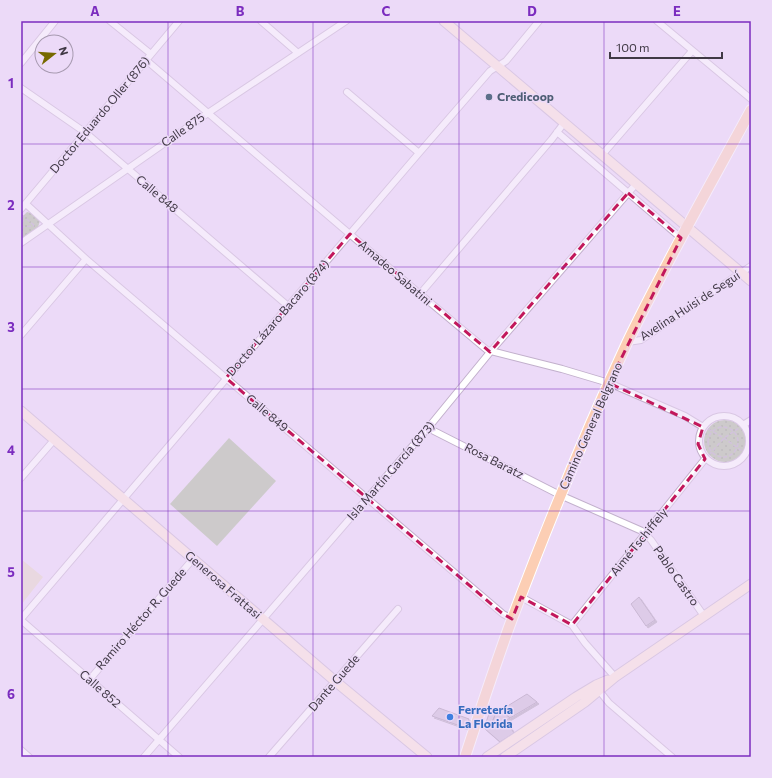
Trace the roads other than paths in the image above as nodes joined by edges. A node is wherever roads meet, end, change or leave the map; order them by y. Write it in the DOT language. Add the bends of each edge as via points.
graph roads {
  1 [pos="55,21"];
  2 [pos="110,21"];
  3 [pos="179,21"];
  4 [pos="261,21"];
  5 [pos="346,21"];
  6 [pos="444,21"];
  7 [pos="539,21"];
  8 [pos="657,21"];
  9 [pos="692,51"];
  10 [pos="298,53"];
  11 [pos="151,54"];
  12 [pos="146,60"];
  13 [pos="21,63"];
  14 [pos="496,66"];
  15 [pos="21,88"];
  16 [pos="347,92"];
  17 [pos="751,98"];
  18 [pos="751,110"];
  19 [pos="208,113"];
  20 [pos="564,123"];
  21 [pos="557,132"];
  22 [pos="86,133"];
  23 [pos="419,153"];
  24 [pos="602,155"];
  25 [pos="127,169"];
  26 [pos="636,184"];
  27 [pos="628,193"];
  28 [pos="26,204"];
  29 [pos="21,210"];
  30 [pos="47,225"];
  31 [pos="687,226"];
  32 [pos="350,234"];
  33 [pos="681,238"];
  34 [pos="21,243"];
  35 [pos="86,259"];
  36 [pos="751,266"];
  37 [pos="742,273"];
  38 [pos="751,281"];
  39 [pos="420,294"];
  40 [pos="288,306"];
  41 [pos="21,335"];
  42 [pos="628,342"];
  43 [pos="491,351"];
  44 [pos="226,378"];
  45 [pos="609,383"];
  46 [pos="21,411"];
  47 [pos="751,420"];
  48 [pos="743,425"];
  49 [pos="703,427"];
  50 [pos="428,428"];
  51 [pos="54,440"];
  52 [pos="746,454"];
  53 [pos="705,459"];
  54 [pos="751,460"];
  55 [pos="21,478"];
  56 [pos="560,495"];
  57 [pos="368,498"];
  58 [pos="124,500"];
  59 [pos="646,534"];
  60 [pos="193,559"];
  61 [pos="751,584"];
  62 [pos="521,597"];
  63 [pos="398,609"];
  64 [pos="704,616"];
  65 [pos="512,619"];
  66 [pos="21,620"];
  67 [pos="262,620"];
  68 [pos="572,625"];
  69 [pos="615,677"];
  70 [pos="90,679"];
  71 [pos="335,681"];
  72 [pos="597,688"];
  73 [pos="159,739"];
  74 [pos="21,750"];
  75 [pos="29,757"];
  76 [pos="144,757"];
  77 [pos="179,757"];
  78 [pos="270,757"];
  79 [pos="426,757"];
  80 [pos="465,757"];
  81 [pos="487,757"];
  82 [pos="505,757"];
  83 [pos="672,757"];
  1 -- 13 [label="street"];
  2 -- 11 [label="street"];
  3 -- 11 [label="street, Doctor Eduardo Oller (876)"];
  4 -- 10 [label="street"];
  5 -- 10 [label="street, Calle 875"];
  6 -- 14 [label="main road"];
  7 -- 14 [label="street, Doctor Lázaro Bacaro (874)" via="506,61"];
  8 -- 9 [label="street"];
  9 -- 17 [label="street"];
  9 -- 24 [label="street"];
  10 -- 19 [label="street, Calle 875"];
  11 -- 12 [label="street, Doctor Eduardo Oller (876)"];
  12 -- 19 [label="street, Amadeo Sabatini"];
  12 -- 22 [label="street, Doctor Eduardo Oller (876)"];
  14 -- 20 [label="main road"];
  14 -- 23 [label="street, Doctor Lázaro Bacaro (874)"];
  15 -- 22 [label="street, Calle 848"];
  16 -- 23 [label="street"];
  18 -- 31 [label="main road, Camino General Belgrano"];
  19 -- 25 [label="street, Calle 875"];
  19 -- 32 [label="street, Amadeo Sabatini"];
  20 -- 21 [label="street"];
  20 -- 24 [label="main road"];
  21 -- 27 [label="street"];
  21 -- 39 [label="street"];
  22 -- 25 [label="street, Calle 848"];
  22 -- 28 [label="street, Doctor Eduardo Oller (876)"];
  23 -- 32 [label="street, Doctor Lázaro Bacaro (874)"];
  24 -- 26 [label="main road"];
  25 -- 30 [label="street, Calle 875"];
  25 -- 40 [label="street, Calle 848"];
  26 -- 27 [label="street, Isla Martín García (873)"];
  26 -- 31 [label="main road"];
  27 -- 33 [label="street"];
  27 -- 43 [label="street, Isla Martín García (873)"];
  28 -- 29 [label="street, Doctor Eduardo Oller (876)"];
  28 -- 30 [label="street, Calle 849"];
  30 -- 34 [label="street, Calle 875"];
  30 -- 35 [label="street, Calle 849"];
  31 -- 33 [label="main road, Camino General Belgrano"];
  31 -- 37 [label="main road"];
  32 -- 39 [label="street, Amadeo Sabatini"];
  32 -- 40 [label="street, Doctor Lázaro Bacaro (874)"];
  33 -- 42 [label="main road, Camino General Belgrano"];
  35 -- 41 [label="street"];
  35 -- 44 [label="street, Calle 849"];
  36 -- 37 [label="street, Avelina Huisi de Seguí"];
  37 -- 38 [label="main road"];
  37 -- 42 [label="street, Avelina Huisi de Seguí" via="641,340"];
  39 -- 43 [label="street, Amadeo Sabatini"];
  40 -- 44 [label="street, Doctor Lázaro Bacaro (874)"];
  42 -- 45 [label="main road, Camino General Belgrano"];
  43 -- 45 [label="street, Amadeo Sabatini"];
  43 -- 50 [label="street, Isla Martín García (873)"];
  44 -- 57 [label="street, Calle 849"];
  44 -- 58 [label="street, Doctor Lázaro Bacaro (874)"];
  45 -- 49 [label="street, Amadeo Sabatini" via="685,416"];
  45 -- 56 [label="main road, Camino General Belgrano"];
  46 -- 51 [label="main road, Generosa Frattasi"];
  47 -- 48 [label="street"];
  48 -- 49 [label="street" via="738,420 722,416 708,421"];
  48 -- 52 [label="street" via="749,442"];
  49 -- 53 [label="street" via="698,444"];
  50 -- 56 [label="street, Rosa Baratz"];
  50 -- 57 [label="street, Isla Martín García (873)"];
  51 -- 55 [label="street"];
  51 -- 58 [label="main road, Generosa Frattasi"];
  52 -- 53 [label="street" via="734,465 727,467 719,467"];
  52 -- 54 [label="street"];
  53 -- 59 [label="street, Aimé Tschiffely"];
  56 -- 59 [label="street, Pablo Castro"];
  56 -- 62 [label="main road, Camino General Belgrano"];
  57 -- 65 [label="street, Calle 849"];
  57 -- 67 [label="street, Isla Martín García (873)"];
  58 -- 60 [label="main road, Generosa Frattasi"];
  58 -- 66 [label="street, Doctor Lázaro Bacaro (874)"];
  59 -- 64 [label="street, Pablo Castro"];
  59 -- 68 [label="street, Aimé Tschiffely"];
  60 -- 67 [label="main road, Generosa Frattasi"];
  60 -- 70 [label="street, Ramiro Héctor R. Guede"];
  61 -- 64 [label="main road"];
  62 -- 65 [label="main road, Camino General Belgrano"];
  62 -- 68 [label="street"];
  63 -- 71 [label="street, Dante Guede"];
  64 -- 69 [label="main road"];
  65 -- 80 [label="main road, Camino General Belgrano"];
  66 -- 70 [label="street, Calle 852"];
  67 -- 71 [label="main road, Generosa Frattasi"];
  67 -- 73 [label="street, Isla Martín García (873)"];
  68 -- 69 [label="street"];
  69 -- 72 [label="main road"];
  70 -- 73 [label="street, Calle 852"];
  71 -- 78 [label="street, Dante Guede"];
  71 -- 79 [label="main road, Generosa Frattasi"];
  72 -- 81 [label="main road"];
  72 -- 82 [label="main road"];
  72 -- 83 [label="street" via="609,703"];
  73 -- 76 [label="street, Isla Martín García (873)"];
  73 -- 77 [label="street, Calle 852"];
  74 -- 75 [label="street"];
}
